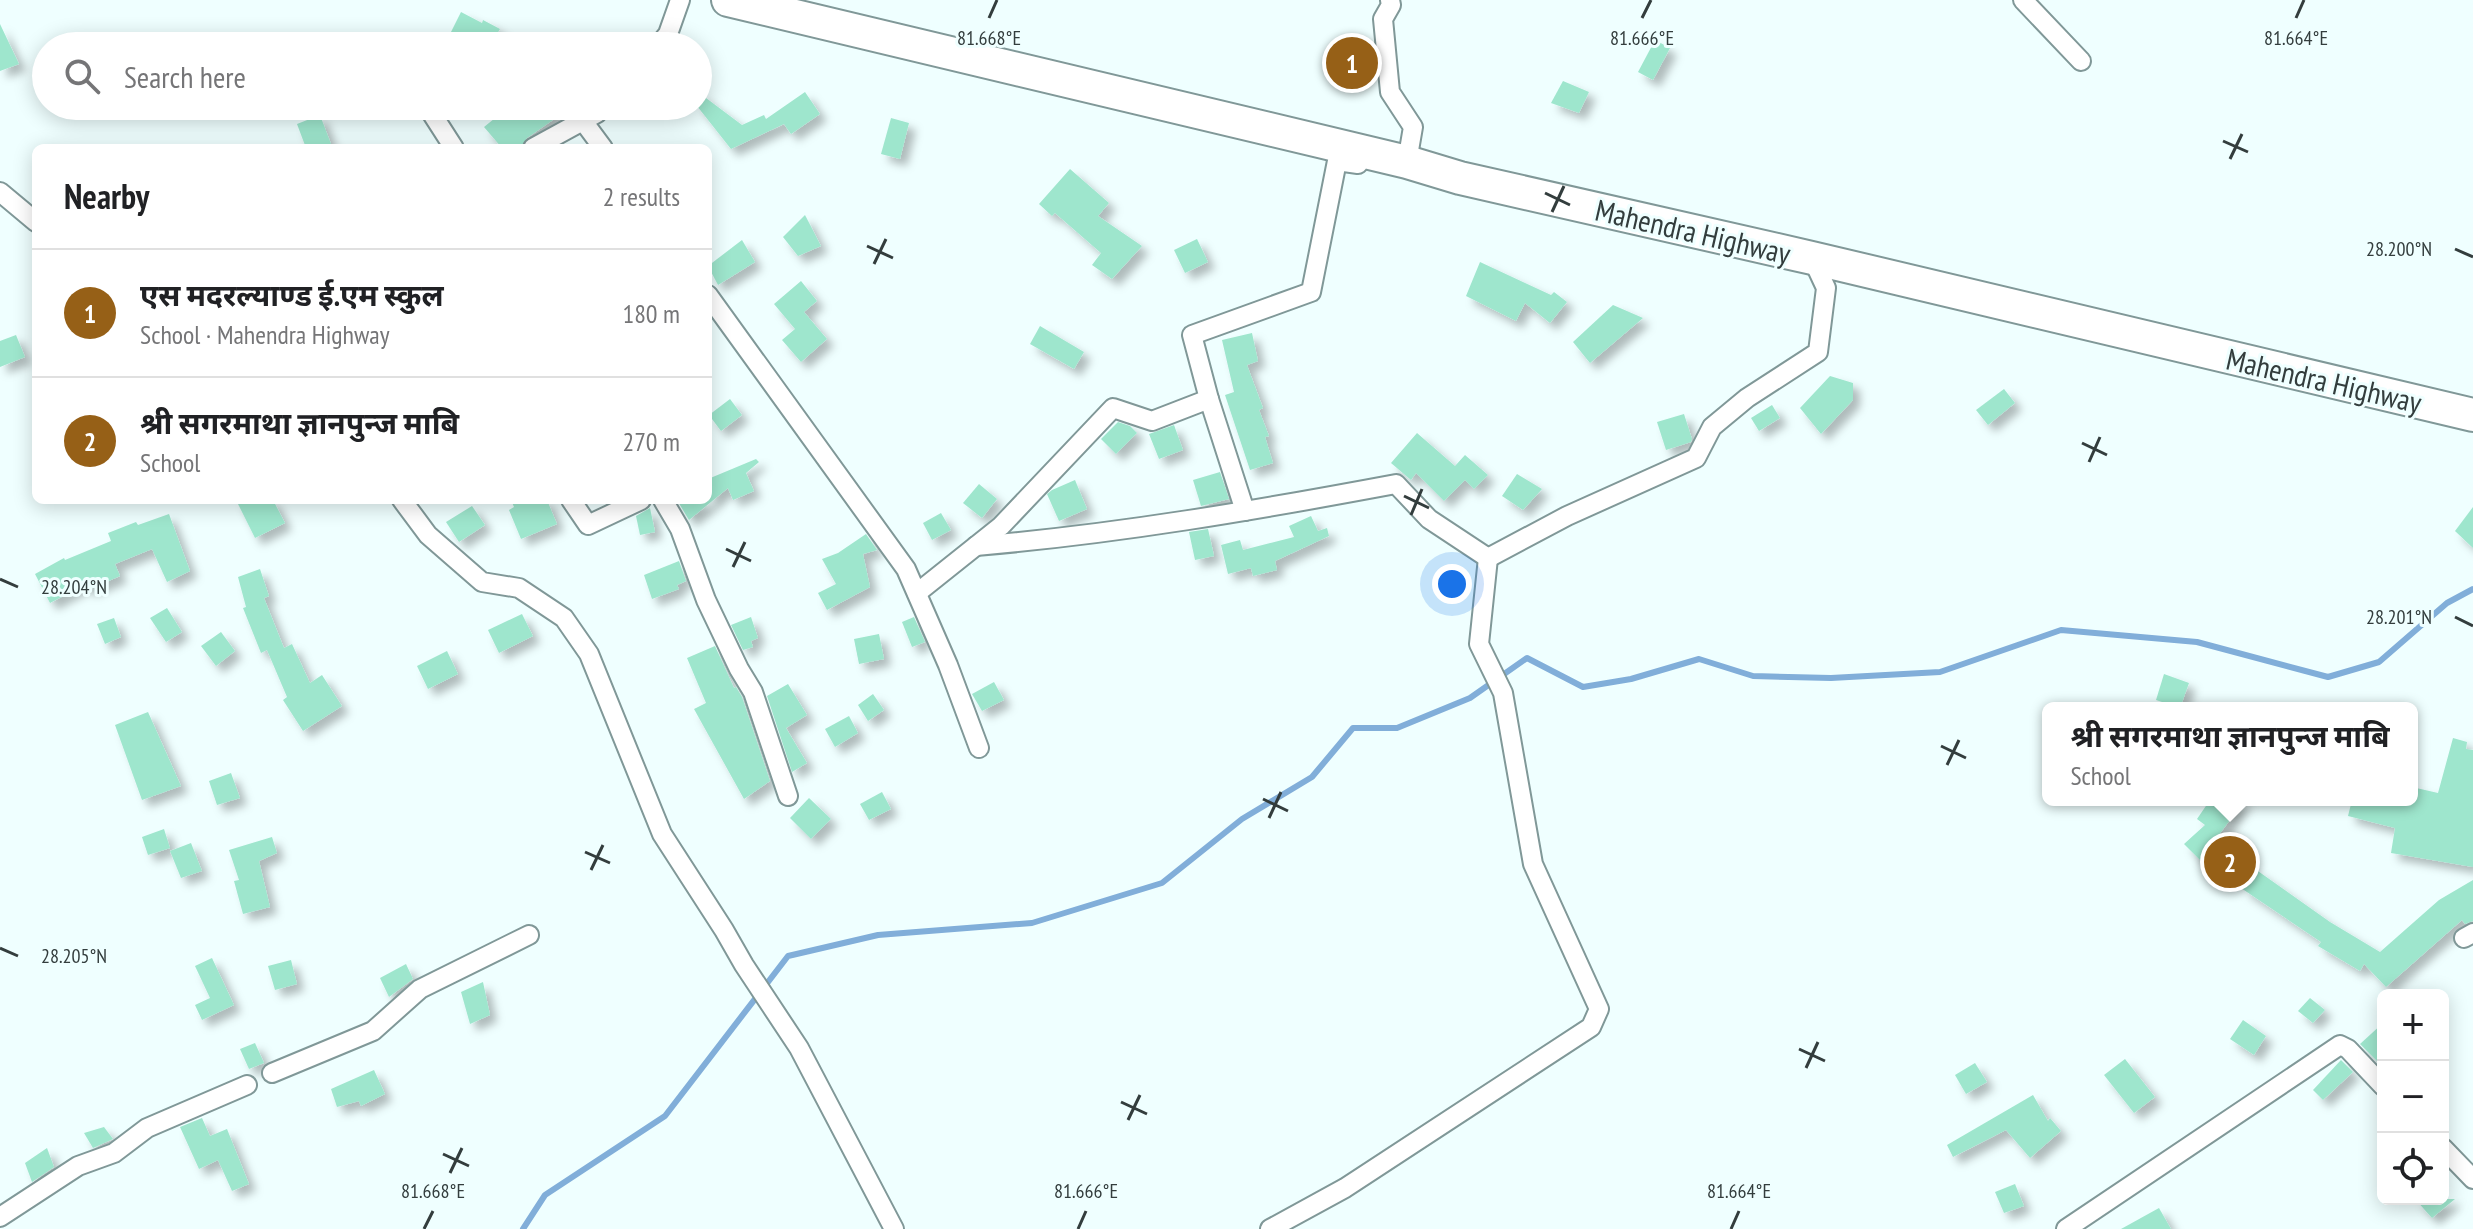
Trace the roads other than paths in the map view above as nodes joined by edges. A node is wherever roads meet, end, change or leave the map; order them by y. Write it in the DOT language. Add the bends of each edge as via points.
graph roads {
  1 [pos="680,0"];
  2 [pos="728,0"];
  3 [pos="1390,0"];
  4 [pos="2023,0"];
  5 [pos="768,4"];
  6 [pos="669,32"];
  7 [pos="2081,61"];
  8 [pos="436,120"];
  9 [pos="583,121"];
  10 [pos="451,144"];
  11 [pos="540,144"];
  12 [pos="600,144"];
  13 [pos="1407,162"];
  14 [pos="1460,178"];
  15 [pos="0,192"];
  16 [pos="32,219"];
  17 [pos="1812,258"];
  18 [pos="712,301"];
  19 [pos="1209,399"];
  20 [pos="2473,415"];
  21 [pos="405,504"];
  22 [pos="574,504"];
  23 [pos="633,504"];
  24 [pos="665,504"];
  25 [pos="1245,511"];
  26 [pos="976,546"];
  27 [pos="1488,558"];
  28 [pos="917,593"];
  29 [pos="979,748"];
  30 [pos="788,796"];
  31 [pos="529,935"];
  32 [pos="272,1073"];
  33 [pos="2377,1080"];
  34 [pos="247,1085"];
  35 [pos="2449,1154"];
  36 [pos="2473,1179"];
  37 [pos="0,1217"];
  38 [pos="894,1229"];
  39 [pos="1270,1229"];
  40 [pos="2066,1229"];
  1 -- 6 [label="street"];
  2 -- 5 [label="highway, Mahendra Highway"];
  3 -- 13 [label="street" via="1383,19 1390,92 1413,127"];
  4 -- 7 [label="street"];
  5 -- 13 [label="highway, Mahendra Highway"];
  8 -- 10 [label="street"];
  9 -- 11 [label="street"];
  9 -- 12 [label="street"];
  13 -- 14 [label="highway, Mahendra Highway"];
  14 -- 17 [label="highway, Mahendra Highway"];
  14 -- 19 [label="street" via="1337,161 1311,292 1192,335"];
  15 -- 16 [label="street"];
  17 -- 20 [label="highway, Mahendra Highway"];
  17 -- 27 [label="street" via="1826,288 1818,352 1712,427 1696,458"];
  18 -- 28 [label="street" via="906,569"];
  19 -- 25 [label="street"];
  19 -- 26 [label="street" via="1152,421 1113,408"];
  21 -- 38 [label="street" via="428,535 482,582 519,588 564,618 581,642 662,834 799,1048"];
  22 -- 23 [label="street" via="588,525"];
  24 -- 30 [label="street" via="753,692"];
  25 -- 26 [label="street"];
  25 -- 27 [label="street" via="1396,484 1429,519"];
  26 -- 28 [label="street"];
  27 -- 39 [label="street" via="1479,644 1503,693 1533,864 1599,1009 1591,1027 1345,1188"];
  28 -- 29 [label="street"];
  31 -- 32 [label="street" via="420,989 373,1031"];
  33 -- 40 [label="street" via="2340,1045"];
  34 -- 37 [label="street" via="147,1128 114,1153 78,1166"];
  35 -- 36 [label="street"];
}
